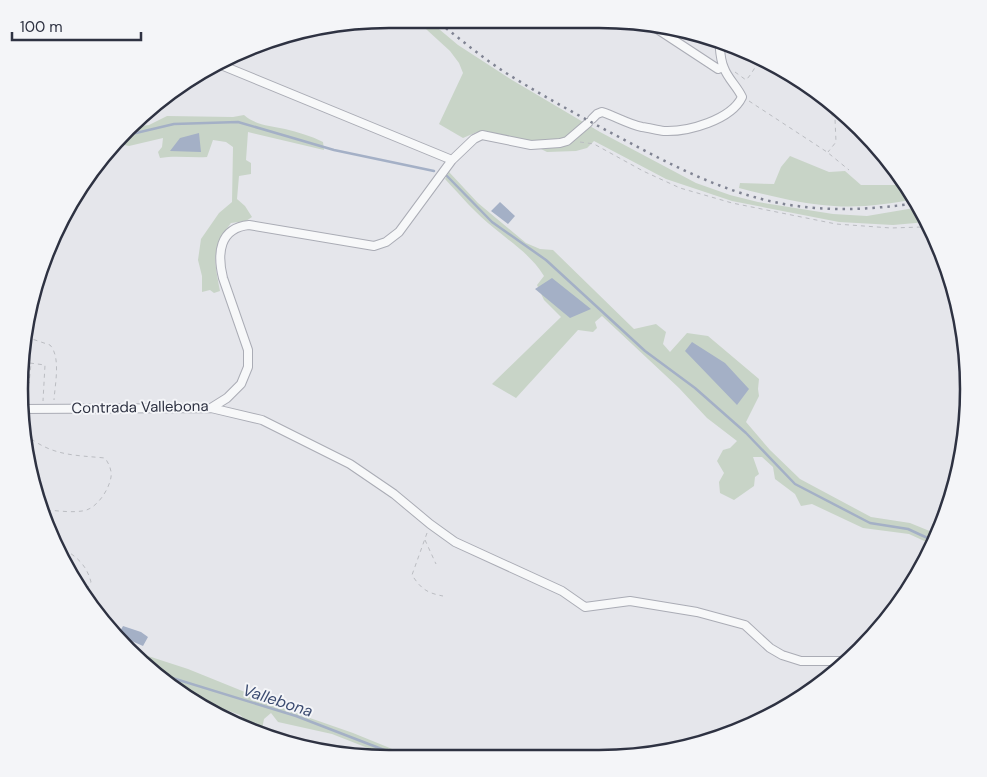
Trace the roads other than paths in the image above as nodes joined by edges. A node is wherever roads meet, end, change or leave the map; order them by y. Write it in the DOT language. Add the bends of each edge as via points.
graph roads {
  1 [pos="664,33"];
  2 [pos="720,49"];
  3 [pos="225,67"];
  4 [pos="723,67"];
  5 [pos="452,160"];
  6 [pos="211,408"];
  7 [pos="28,409"];
  8 [pos="836,661"];
  1 -- 4 [label="street" via="718,69"];
  2 -- 4 [label="street"];
  3 -- 5 [label="street"];
  4 -- 5 [label="street, Contrada Vallebona" via="742,96 738,104 718,119 665,131 639,126 602,112 567,141 532,145 482,135"];
  5 -- 6 [label="street, Contrada Vallebona" via="399,232 374,246 249,225 231,229 220,252 220,266 248,350 248,367 241,384"];
  6 -- 7 [label="street, Contrada Vallebona"];
  6 -- 8 [label="street" via="262,420 350,464 455,542 562,591 586,607 630,601 697,612 745,624 782,655 800,661"];
}
